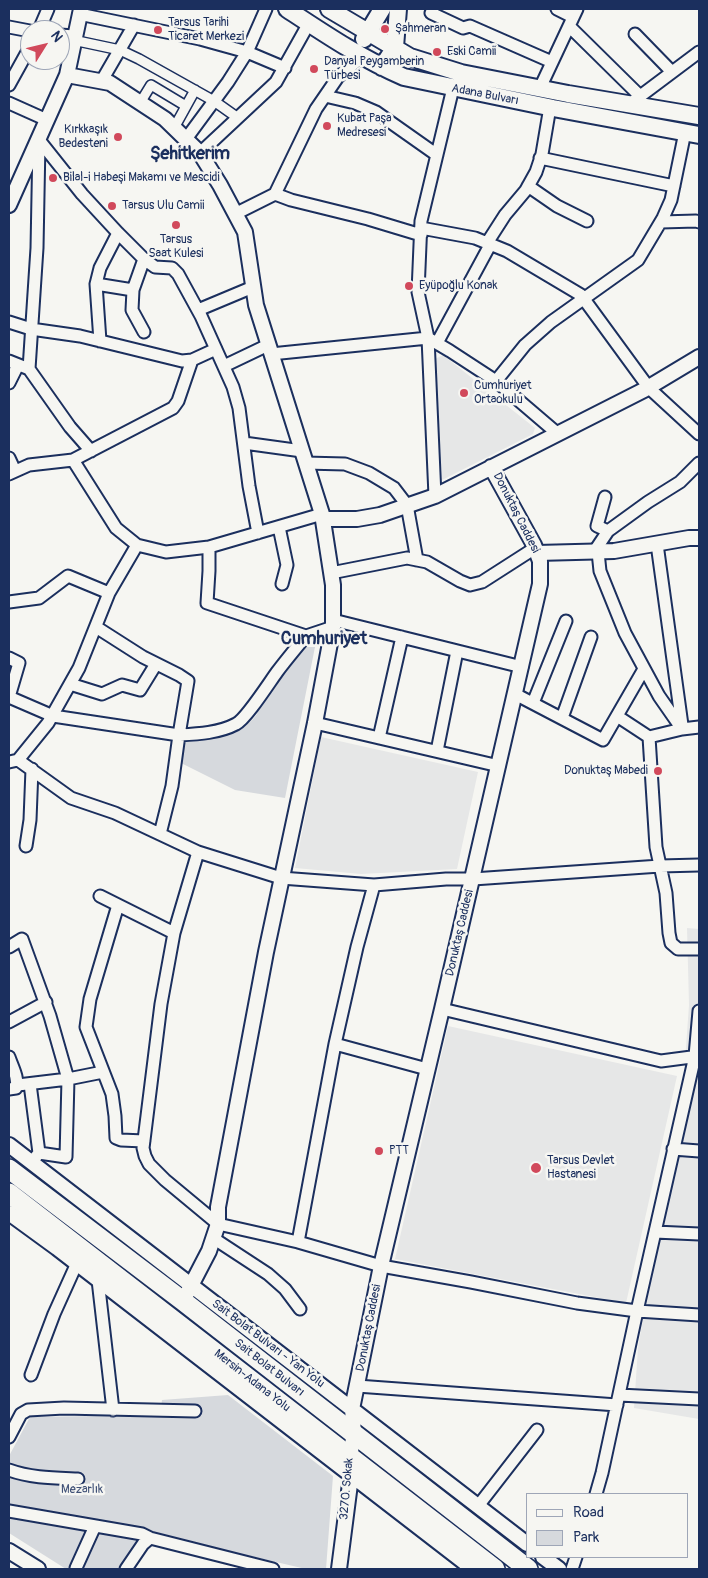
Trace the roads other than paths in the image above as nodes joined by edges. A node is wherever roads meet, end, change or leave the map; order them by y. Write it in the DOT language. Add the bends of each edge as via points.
graph roads {
  1 [pos="266,9"];
  2 [pos="287,9"];
  3 [pos="329,9"];
  4 [pos="382,9"];
  5 [pos="398,9"];
  6 [pos="557,9"];
  7 [pos="80,11"];
  8 [pos="431,13"];
  9 [pos="573,17"];
  10 [pos="309,23"];
  11 [pos="134,25"];
  12 [pos="368,31"];
  13 [pos="634,34"];
  14 [pos="70,35"];
  15 [pos="70,37"];
  16 [pos="395,47"];
  17 [pos="120,50"];
  18 [pos="247,52"];
  19 [pos="699,52"];
  20 [pos="360,54"];
  21 [pos="552,62"];
  22 [pos="20,65"];
  23 [pos="285,68"];
  24 [pos="382,68"];
  25 [pos="67,70"];
  26 [pos="672,72"];
  27 [pos="67,75"];
  28 [pos="101,82"];
  29 [pos="9,85"];
  30 [pos="453,88"];
  31 [pos="540,88"];
  32 [pos="195,90"];
  33 [pos="325,96"];
  34 [pos="634,100"];
  35 [pos="214,101"];
  36 [pos="9,103"];
  37 [pos="140,103"];
  38 [pos="186,106"];
  39 [pos="550,107"];
  40 [pos="699,116"];
  41 [pos="238,118"];
  42 [pos="47,120"];
  43 [pos="174,128"];
  44 [pos="692,133"];
  45 [pos="39,140"];
  46 [pos="186,140"];
  47 [pos="200,153"];
  48 [pos="437,155"];
  49 [pos="540,158"];
  50 [pos="528,186"];
  51 [pos="674,186"];
  52 [pos="275,194"];
  53 [pos="9,205"];
  54 [pos="236,214"];
  55 [pos="587,221"];
  56 [pos="661,222"];
  57 [pos="699,222"];
  58 [pos="421,232"];
  59 [pos="118,234"];
  60 [pos="488,244"];
  61 [pos="144,259"];
  62 [pos="96,284"];
  63 [pos="254,287"];
  64 [pos="133,290"];
  65 [pos="584,299"];
  66 [pos="198,310"];
  67 [pos="9,322"];
  68 [pos="31,329"];
  69 [pos="144,332"];
  70 [pos="433,340"];
  71 [pos="100,341"];
  72 [pos="216,349"];
  73 [pos="270,350"];
  74 [pos="699,357"];
  75 [pos="192,360"];
  76 [pos="19,365"];
  77 [pos="224,366"];
  78 [pos="496,381"];
  79 [pos="9,383"];
  80 [pos="649,388"];
  81 [pos="558,434"];
  82 [pos="699,434"];
  83 [pos="244,443"];
  84 [pos="91,451"];
  85 [pos="304,457"];
  86 [pos="9,458"];
  87 [pos="73,460"];
  88 [pos="699,463"];
  89 [pos="492,467"];
  90 [pos="12,472"];
  91 [pos="435,496"];
  92 [pos="605,497"];
  93 [pos="407,504"];
  94 [pos="322,517"];
  95 [pos="278,527"];
  96 [pos="608,531"];
  97 [pos="258,533"];
  98 [pos="699,541"];
  99 [pos="657,544"];
  100 [pos="137,545"];
  101 [pos="208,548"];
  102 [pos="536,550"];
  103 [pos="596,552"];
  104 [pos="417,560"];
  105 [pos="331,573"];
  106 [pos="282,584"];
  107 [pos="109,594"];
  108 [pos="9,602"];
  109 [pos="566,621"];
  110 [pos="333,623"];
  111 [pos="96,627"];
  112 [pos="306,636"];
  113 [pos="402,637"];
  114 [pos="591,637"];
  115 [pos="457,651"];
  116 [pos="9,658"];
  117 [pos="156,664"];
  118 [pos="522,667"];
  119 [pos="644,669"];
  120 [pos="70,684"];
  121 [pos="516,694"];
  122 [pos="532,703"];
  123 [pos="53,716"];
  124 [pos="617,716"];
  125 [pos="562,718"];
  126 [pos="315,723"];
  127 [pos="699,727"];
  128 [pos="682,729"];
  129 [pos="179,735"];
  130 [pos="649,737"];
  131 [pos="379,738"];
  132 [pos="437,751"];
  133 [pos="13,761"];
  134 [pos="499,766"];
  135 [pos="32,769"];
  136 [pos="160,834"];
  137 [pos="26,846"];
  138 [pos="198,852"];
  139 [pos="699,865"];
  140 [pos="660,866"];
  141 [pos="281,878"];
  142 [pos="473,879"];
  143 [pos="374,885"];
  144 [pos="100,896"];
  145 [pos="118,905"];
  146 [pos="174,933"];
  147 [pos="9,947"];
  148 [pos="699,949"];
  149 [pos="46,1002"];
  150 [pos="442,1009"];
  151 [pos="699,1011"];
  152 [pos="9,1022"];
  153 [pos="335,1044"];
  154 [pos="697,1056"];
  155 [pos="9,1057"];
  156 [pos="427,1069"];
  157 [pos="103,1072"];
  158 [pos="68,1079"];
  159 [pos="30,1084"];
  160 [pos="13,1087"];
  161 [pos="144,1141"];
  162 [pos="9,1145"];
  163 [pos="673,1149"];
  164 [pos="699,1151"];
  165 [pos="35,1157"];
  166 [pos="9,1169"];
  167 [pos="9,1193"];
  168 [pos="9,1213"];
  169 [pos="218,1224"];
  170 [pos="655,1232"];
  171 [pos="699,1234"];
  172 [pos="213,1238"];
  173 [pos="298,1242"];
  174 [pos="77,1264"];
  175 [pos="381,1266"];
  176 [pos="98,1280"];
  177 [pos="187,1294"];
  178 [pos="300,1309"];
  179 [pos="637,1311"];
  180 [pos="699,1315"];
  181 [pos="31,1375"];
  182 [pos="357,1386"];
  183 [pos="699,1399"];
  184 [pos="618,1400"];
  185 [pos="352,1409"];
  186 [pos="113,1410"];
  187 [pos="195,1412"];
  188 [pos="537,1430"];
  189 [pos="354,1433"];
  190 [pos="9,1437"];
  191 [pos="350,1457"];
  192 [pos="9,1470"];
  193 [pos="351,1476"];
  194 [pos="78,1479"];
  195 [pos="596,1493"];
  196 [pos="478,1506"];
  197 [pos="9,1510"];
  198 [pos="95,1526"];
  199 [pos="150,1538"];
  200 [pos="526,1543"];
  201 [pos="9,1551"];
  202 [pos="543,1558"];
  203 [pos="76,1568"];
  204 [pos="38,1569"];
  205 [pos="126,1569"];
  206 [pos="272,1569"];
  207 [pos="338,1569"];
  208 [pos="473,1569"];
  209 [pos="495,1569"];
  210 [pos="528,1569"];
  211 [pos="559,1569"];
  1 -- 18 [label="street"];
  2 -- 10 [label="main road, Adana Bulvarı"];
  3 -- 12 [label="main road, Adana Bulvarı"];
  4 -- 12 [label="main road"];
  5 -- 16 [label="main road"];
  6 -- 9 [label="street"];
  7 -- 11 [label="street"];
  7 -- 14 [label="street"];
  8 -- 21 [label="street" via="462,28 470,26"];
  9 -- 21 [label="street"];
  9 -- 34 [label="street"];
  10 -- 20 [label="main road, Adana Bulvarı"];
  10 -- 23 [label="street"];
  11 -- 17 [label="street"];
  11 -- 18 [label="street"];
  12 -- 16 [label="main road, Adana Bulvarı"];
  12 -- 20 [label="main road"];
  13 -- 26 [label="street"];
  15 -- 17 [label="street"];
  16 -- 24 [label="main road"];
  16 -- 31 [label="main road, Adana Bulvarı" via="410,57 461,74"];
  17 -- 28 [label="street"];
  17 -- 32 [label="street"];
  18 -- 23 [label="street"];
  18 -- 35 [label="street"];
  19 -- 26 [label="street"];
  20 -- 24 [label="main road, Adana Bulvarı"];
  20 -- 33 [label="street"];
  21 -- 31 [label="street"];
  22 -- 29 [label="street"];
  23 -- 41 [label="street" via="276,82"];
  24 -- 30 [label="main road, Adana Bulvarı" via="404,77"];
  25 -- 27 [label="street"];
  26 -- 34 [label="street"];
  27 -- 28 [label="street"];
  27 -- 42 [label="street"];
  28 -- 37 [label="street" via="110,83"];
  30 -- 39 [label="main road, Adana Bulvarı"];
  30 -- 48 [label="street"];
  31 -- 34 [label="main road, Adana Bulvarı"];
  32 -- 35 [label="street"];
  32 -- 38 [label="street"];
  33 -- 48 [label="street" via="376,112"];
  33 -- 52 [label="street"];
  34 -- 40 [label="main road, Adana Bulvarı"];
  35 -- 41 [label="street"];
  35 -- 46 [label="street"];
  36 -- 42 [label="street"];
  37 -- 38 [label="street" via="151,85"];
  37 -- 43 [label="street"];
  38 -- 43 [label="street"];
  39 -- 44 [label="main road, Adana Bulvarı"];
  39 -- 49 [label="street"];
  41 -- 47 [label="street"];
  42 -- 45 [label="street"];
  43 -- 46 [label="street"];
  44 -- 51 [label="street"];
  45 -- 53 [label="street"];
  45 -- 59 [label="street"];
  45 -- 68 [label="street" via="37,248"];
  46 -- 47 [label="street"];
  47 -- 54 [label="street"];
  48 -- 58 [label="street"];
  49 -- 50 [label="street"];
  49 -- 51 [label="street"];
  50 -- 55 [label="street"];
  50 -- 60 [label="street"];
  51 -- 56 [label="street"];
  52 -- 54 [label="street"];
  52 -- 58 [label="street"];
  54 -- 63 [label="street" via="245,232"];
  56 -- 57 [label="street"];
  56 -- 65 [label="street" via="638,260"];
  58 -- 60 [label="street" via="475,238"];
  58 -- 70 [label="street" via="418,292"];
  59 -- 61 [label="street"];
  59 -- 62 [label="street" via="100,268"];
  60 -- 65 [label="street" via="549,275"];
  60 -- 70 [label="street"];
  61 -- 64 [label="street"];
  61 -- 66 [label="street" via="155,267 172,268"];
  62 -- 64 [label="street"];
  62 -- 71 [label="street"];
  63 -- 66 [label="street"];
  63 -- 73 [label="street"];
  64 -- 69 [label="street" via="132,310"];
  65 -- 78 [label="street" via="525,345"];
  65 -- 80 [label="street"];
  66 -- 72 [label="street"];
  67 -- 68 [label="street"];
  68 -- 71 [label="street"];
  68 -- 76 [label="street"];
  70 -- 73 [label="street"];
  70 -- 78 [label="street"];
  70 -- 91 [label="street"];
  71 -- 75 [label="street" via="182,361"];
  72 -- 75 [label="street"];
  72 -- 77 [label="street"];
  73 -- 77 [label="street"];
  73 -- 85 [label="street"];
  74 -- 80 [label="street"];
  75 -- 84 [label="street" via="173,408"];
  76 -- 79 [label="street"];
  76 -- 84 [label="street"];
  77 -- 83 [label="street" via="239,408"];
  78 -- 81 [label="street"];
  80 -- 81 [label="street"];
  80 -- 82 [label="street"];
  81 -- 89 [label="street"];
  83 -- 85 [label="street"];
  83 -- 97 [label="street"];
  84 -- 87 [label="street"];
  85 -- 93 [label="street" via="346,464 369,473 394,488"];
  85 -- 94 [label="street"];
  86 -- 90 [label="street"];
  87 -- 90 [label="street" via="29,465"];
  87 -- 100 [label="street" via="116,528"];
  88 -- 96 [label="street" via="680,482"];
  89 -- 91 [label="street"];
  89 -- 102 [label="street, Donuktaş Caddesi"];
  91 -- 93 [label="street"];
  92 -- 96 [label="street" via="597,526"];
  93 -- 94 [label="street" via="380,515 357,519"];
  93 -- 104 [label="street"];
  94 -- 95 [label="street"];
  94 -- 105 [label="street"];
  95 -- 97 [label="street"];
  95 -- 106 [label="street" via="287,565"];
  96 -- 103 [label="street"];
  97 -- 101 [label="street"];
  98 -- 99 [label="street"];
  99 -- 103 [label="street"];
  99 -- 128 [label="street"];
  100 -- 101 [label="street" via="166,552"];
  100 -- 107 [label="street"];
  101 -- 112 [label="street" via="207,603"];
  102 -- 103 [label="street"];
  102 -- 104 [label="street" via="482,582 470,585"];
  102 -- 118 [label="street, Donuktaş Caddesi" via="540,561 540,584"];
  103 -- 119 [label="street" via="600,571 625,633"];
  104 -- 105 [label="street" via="406,558"];
  105 -- 110 [label="street"];
  107 -- 108 [label="street" via="68,576 39,598"];
  107 -- 111 [label="street"];
  109 -- 122 [label="street"];
  110 -- 112 [label="street"];
  110 -- 113 [label="street"];
  110 -- 126 [label="street"];
  111 -- 117 [label="street"];
  111 -- 120 [label="street"];
  112 -- 129 [label="street" via="238,724 211,732"];
  113 -- 115 [label="street"];
  113 -- 131 [label="street"];
  114 -- 125 [label="street"];
  115 -- 118 [label="street"];
  115 -- 132 [label="street"];
  116 -- 123 [label="street" via="19,663 9,696"];
  117 -- 120 [label="street" via="140,690 122,685 102,694"];
  117 -- 129 [label="street" via="188,681"];
  118 -- 121 [label="street, Donuktaş Caddesi"];
  119 -- 124 [label="street"];
  119 -- 128 [label="street"];
  120 -- 123 [label="street"];
  121 -- 122 [label="street"];
  121 -- 134 [label="street, Donuktaş Caddesi"];
  122 -- 125 [label="street"];
  123 -- 129 [label="street"];
  123 -- 133 [label="street"];
  124 -- 125 [label="street" via="603,740"];
  124 -- 130 [label="street"];
  126 -- 131 [label="street"];
  126 -- 141 [label="street"];
  127 -- 128 [label="street"];
  128 -- 130 [label="street"];
  129 -- 136 [label="street" via="172,786"];
  130 -- 140 [label="street"];
  131 -- 132 [label="street"];
  132 -- 134 [label="street"];
  133 -- 135 [label="street"];
  134 -- 142 [label="street, Donuktaş Caddesi"];
  135 -- 136 [label="street" via="71,798 115,813"];
  135 -- 137 [label="street"];
  136 -- 138 [label="street"];
  138 -- 141 [label="street"];
  138 -- 146 [label="street"];
  139 -- 140 [label="street"];
  140 -- 142 [label="street"];
  140 -- 148 [label="street" via="671,943 678,949"];
  141 -- 143 [label="street"];
  141 -- 169 [label="street" via="218,1206"];
  142 -- 143 [label="street"];
  142 -- 150 [label="street, Donuktaş Caddesi"];
  143 -- 153 [label="street"];
  144 -- 145 [label="street"];
  145 -- 146 [label="street"];
  145 -- 157 [label="street" via="90,999 86,1026"];
  146 -- 161 [label="street"];
  147 -- 149 [label="street" via="22,939"];
  149 -- 152 [label="street"];
  149 -- 158 [label="street"];
  150 -- 154 [label="street" via="661,1061"];
  150 -- 156 [label="street, Donuktaş Caddesi"];
  151 -- 154 [label="street"];
  153 -- 156 [label="street"];
  153 -- 173 [label="street"];
  154 -- 163 [label="street"];
  155 -- 160 [label="street" via="17,1078"];
  156 -- 175 [label="street, Donuktaş Caddesi"];
  157 -- 158 [label="street"];
  157 -- 161 [label="street" via="112,1094 116,1138"];
  158 -- 159 [label="street"];
  158 -- 165 [label="street" via="66,1157"];
  159 -- 160 [label="street"];
  159 -- 165 [label="street"];
  161 -- 169 [label="street" via="149,1164"];
  162 -- 165 [label="street, Sait Bolat Bulvarı - Yan Yolu"];
  163 -- 164 [label="street"];
  163 -- 170 [label="street"];
  165 -- 177 [label="street, Sait Bolat Bulvarı - Yan Yolu"];
  166 -- 177 [label="highway, Sait Bolat Bulvarı"];
  167 -- 191 [label="highway, Mersin-Adana Yolu"];
  168 -- 174 [label="street"];
  169 -- 172 [label="street"];
  169 -- 173 [label="street"];
  170 -- 171 [label="street"];
  170 -- 179 [label="street"];
  172 -- 177 [label="street"];
  172 -- 178 [label="street" via="268,1274"];
  173 -- 175 [label="street"];
  174 -- 176 [label="street"];
  174 -- 181 [label="street"];
  175 -- 179 [label="street" via="577,1303"];
  175 -- 182 [label="street, Donuktaş Caddesi"];
  176 -- 186 [label="street"];
  176 -- 193 [label="street"];
  177 -- 185 [label="street, Sait Bolat Bulvarı - Yan Yolu"];
  177 -- 189 [label="highway, Sait Bolat Bulvarı"];
  179 -- 180 [label="street"];
  179 -- 184 [label="street"];
  182 -- 184 [label="street"];
  182 -- 185 [label="street, Donuktaş Caddesi"];
  183 -- 184 [label="street"];
  184 -- 195 [label="street"];
  185 -- 189 [label="street, 3270. Sokak"];
  185 -- 196 [label="street, Sait Bolat Bulvarı - Yan Yolu"];
  186 -- 187 [label="street"];
  186 -- 190 [label="street" via="28,1410 21,1414"];
  188 -- 196 [label="street"];
  189 -- 191 [label="street, 3270. Sokak"];
  189 -- 210 [label="highway, Sait Bolat Bulvarı"];
  191 -- 193 [label="street, 3270. Sokak"];
  191 -- 209 [label="highway, Mersin-Adana Yolu"];
  192 -- 194 [label="street" via="45,1478"];
  193 -- 207 [label="street, 3270. Sokak"];
  193 -- 208 [label="street"];
  196 -- 200 [label="street, Sait Bolat Bulvarı - Yan Yolu"];
  197 -- 198 [label="street"];
  198 -- 199 [label="street"];
  198 -- 203 [label="street"];
  199 -- 205 [label="street"];
  199 -- 206 [label="street"];
  201 -- 204 [label="street"];
  202 -- 211 [label="street"];
}
